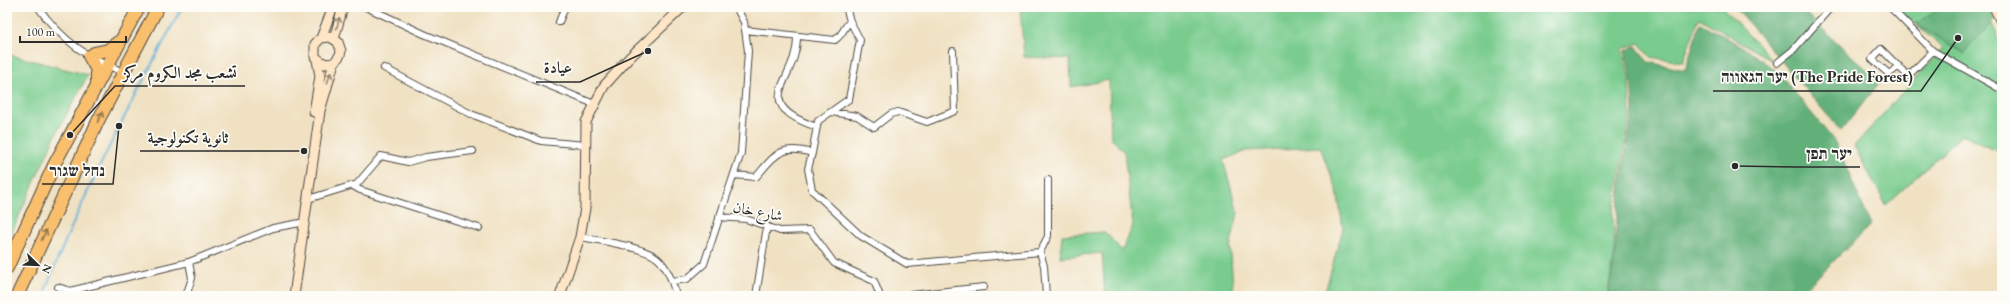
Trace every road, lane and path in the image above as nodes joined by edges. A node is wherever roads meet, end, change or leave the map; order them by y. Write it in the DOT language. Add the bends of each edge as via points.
graph roads {
  1 [pos="38,7"];
  2 [pos="139,7"];
  3 [pos="158,7"];
  4 [pos="333,7"];
  5 [pos="343,7"];
  6 [pos="366,7"];
  7 [pos="565,7"];
  8 [pos="736,7"];
  9 [pos="846,7"];
  10 [pos="1831,7"];
  11 [pos="1890,7"];
  12 [pos="1994,7"];
  13 [pos="680,8"];
  14 [pos="850,21"];
  15 [pos="559,22"];
  16 [pos="2002,24"];
  17 [pos="745,30"];
  18 [pos="797,37"];
  19 [pos="122,38"];
  20 [pos="321,38"];
  21 [pos="334,39"];
  22 [pos="953,51"];
  23 [pos="1933,52"];
  24 [pos="92,54"];
  25 [pos="317,60"];
  26 [pos="108,63"];
  27 [pos="334,63"];
  28 [pos="1777,63"];
  29 [pos="1898,66"];
  30 [pos="384,68"];
  31 [pos="124,72"];
  32 [pos="96,86"];
  33 [pos="2002,90"];
  34 [pos="594,104"];
  35 [pos="831,112"];
  36 [pos="817,126"];
  37 [pos="585,145"];
  38 [pos="473,152"];
  39 [pos="812,153"];
  40 [pos="734,176"];
  41 [pos="1048,180"];
  42 [pos="353,186"];
  43 [pos="308,199"];
  44 [pos="719,217"];
  45 [pos="300,223"];
  46 [pos="767,226"];
  47 [pos="479,228"];
  48 [pos="580,237"];
  49 [pos="1040,252"];
  50 [pos="189,262"];
  51 [pos="7,268"];
  52 [pos="673,281"];
  53 [pos="58,287"];
  54 [pos="984,288"];
  55 [pos="17,296"];
  56 [pos="186,296"];
  57 [pos="289,296"];
  58 [pos="294,296"];
  59 [pos="560,296"];
  60 [pos="676,296"];
  61 [pos="756,296"];
  62 [pos="880,296"];
  63 [pos="901,296"];
  64 [pos="1046,296"];
  1 -- 24 [label="street" via="57,32"];
  2 -- 19 [label="highway"];
  3 -- 31 [label="highway"];
  4 -- 20 [label="street"];
  21 -- 5 [label="street, one-way"];
  6 -- 34 [label="street" via="424,34"];
  7 -- 15 [label="street"];
  8 -- 17 [label="street"];
  9 -- 14 [label="street"];
  10 -- 28 [label="street" via="1793,50"];
  11 -- 23 [label="street"];
  12 -- 16 [label="street"];
  13 -- 34 [label="street" via="630,56 604,86"];
  14 -- 18 [label="street" via="841,36 835,40"];
  14 -- 35 [label="street" via="860,40 849,98"];
  17 -- 18 [label="street"];
  17 -- 40 [label="street" via="748,51 741,153"];
  18 -- 36 [label="street" via="797,49 781,88 779,103 794,116"];
  19 -- 24 [label="highway" via="108,50"];
  19 -- 26 [label="highway"];
  20 -- 21 [label="street"];
  20 -- 25 [label="street" via="314,48"];
  21 -- 27 [label="street" via="341,51"];
  22 -- 35 [label="street" via="954,111 927,122 898,112 891,114 874,127 858,116"];
  23 -- 29 [label="street" via="1908,76"];
  23 -- 33 [label="street"];
  24 -- 26 [label="street"];
  24 -- 32 [label="highway" via="97,70"];
  25 -- 27 [label="street" via="325,64"];
  25 -- 45 [label="street" via="320,76"];
  26 -- 31 [label="street"];
  26 -- 32 [label="highway"];
  43 -- 27 [label="street, one-way" via="319,118"];
  30 -- 37 [label="street" via="471,114 541,140"];
  55 -- 31 [label="highway, one-way" via="73,173"];
  32 -- 51 [label="highway" via="55,163"];
  34 -- 37 [label="street" via="586,122"];
  35 -- 36 [label="street" via="818,121"];
  36 -- 39 [label="street"];
  37 -- 48 [label="street" via="585,208"];
  38 -- 42 [label="street" via="426,157 408,162 380,156"];
  39 -- 40 [label="street" via="794,148 779,153 756,177"];
  39 -- 49 [label="street" via="808,169 812,190 861,236 907,264"];
  40 -- 44 [label="street"];
  41 -- 49 [label="street" via="1048,236"];
  42 -- 43 [label="street"];
  42 -- 47 [label="street"];
  43 -- 58 [label="street"];
  44 -- 46 [label="street, شارع خان" via="746,220"];
  44 -- 52 [label="street" via="704,264 687,279"];
  45 -- 50 [label="street" via="273,228"];
  45 -- 57 [label="street"];
  46 -- 61 [label="street"];
  46 -- 62 [label="street, شارع خان" via="780,231 810,230 834,263 874,281"];
  48 -- 52 [label="street" via="616,244 657,258"];
  48 -- 59 [label="street"];
  49 -- 64 [label="street" via="1044,266"];
  50 -- 53 [label="street" via="70,291"];
  50 -- 56 [label="street" via="192,278"];
  52 -- 60 [label="street"];
  54 -- 63 [label="street"];
}
